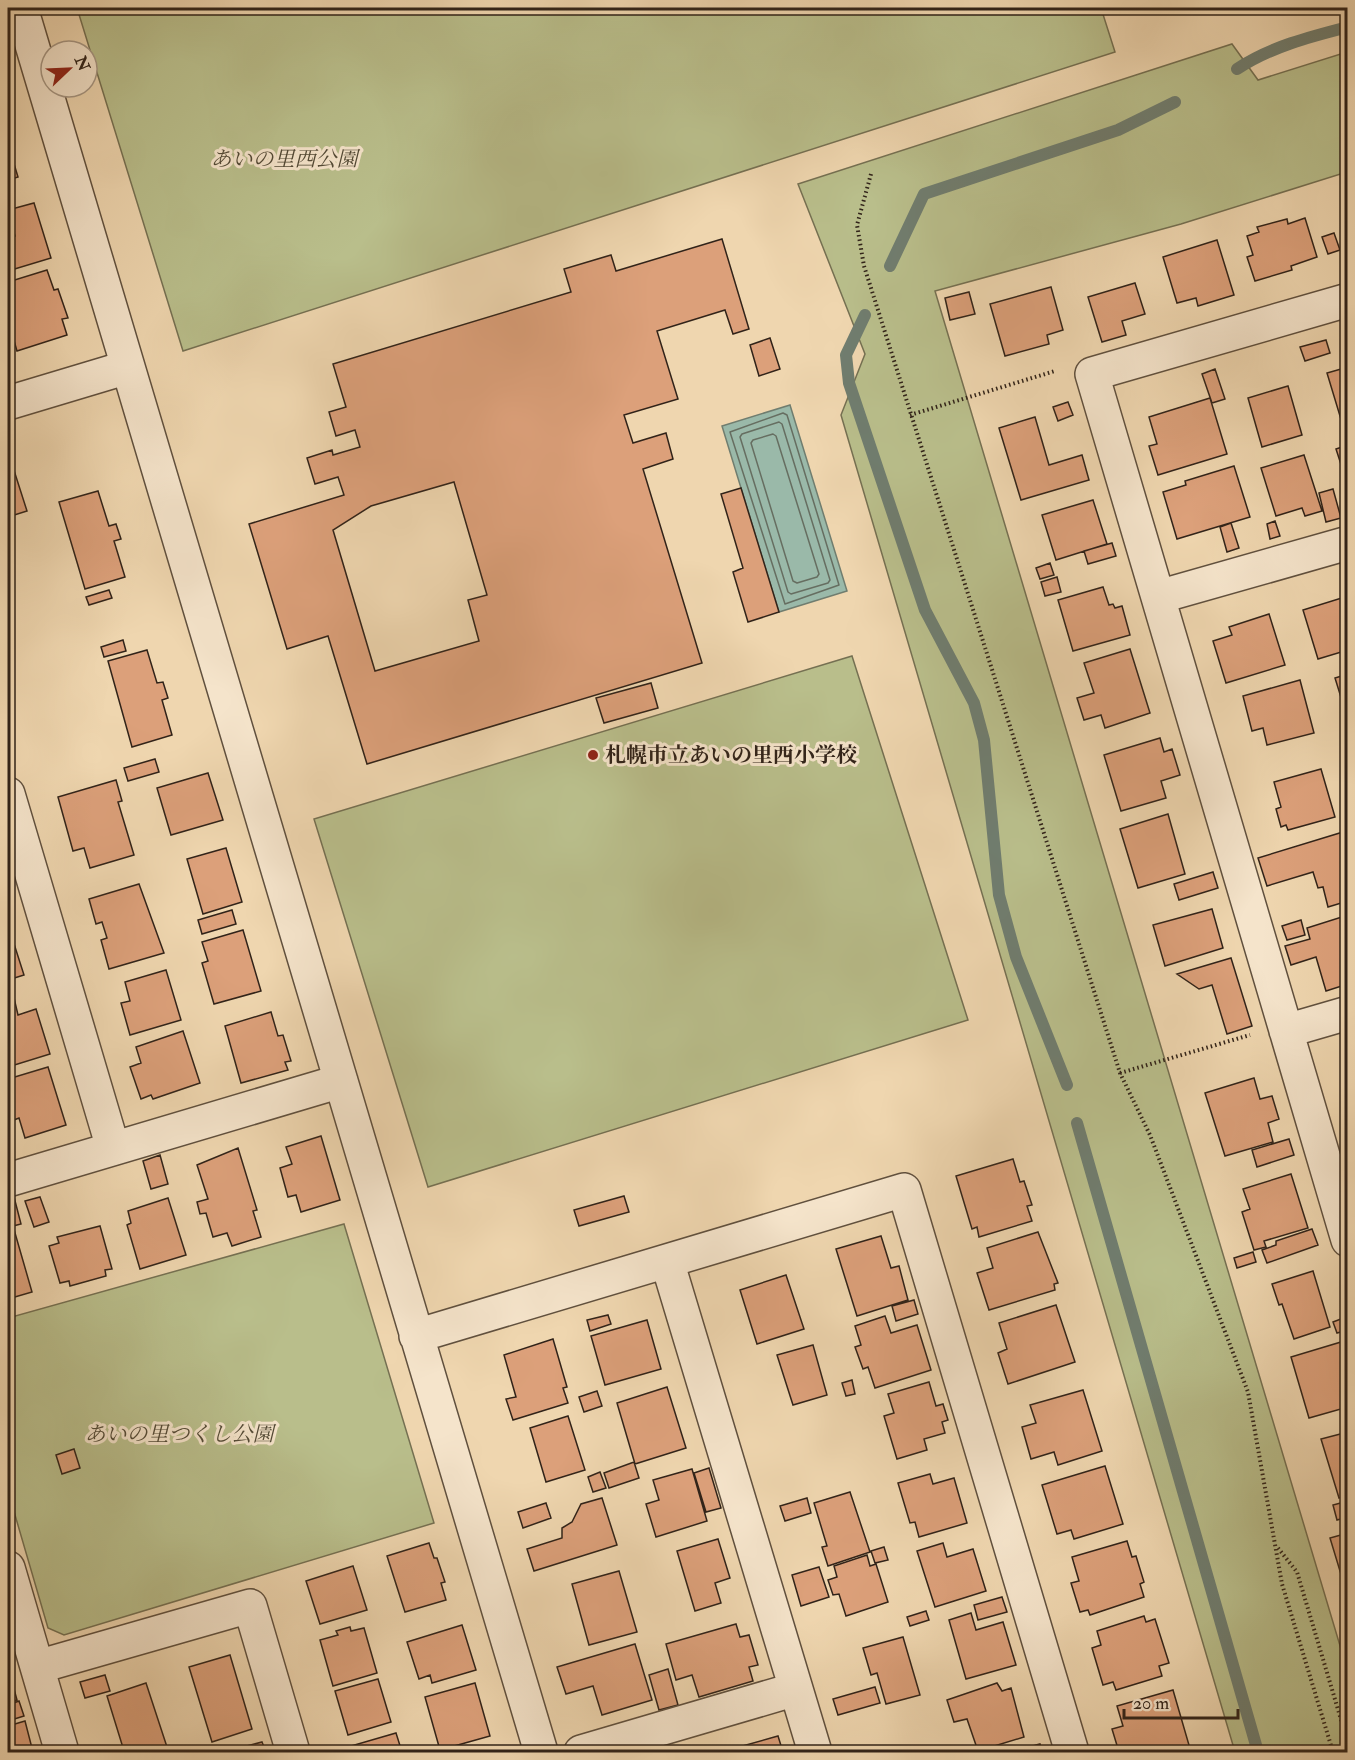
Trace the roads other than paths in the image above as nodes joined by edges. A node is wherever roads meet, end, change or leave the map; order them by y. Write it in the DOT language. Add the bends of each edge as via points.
graph roads {
  1 [pos="21,8"];
  2 [pos="1347,300"];
  3 [pos="128,367"];
  4 [pos="8,404"];
  5 [pos="1347,543"];
  6 [pos="1158,597"];
  7 [pos="8,795"];
  8 [pos="1347,1013"];
  9 [pos="1273,1032"];
  10 [pos="340,1081"];
  11 [pos="113,1148"];
  12 [pos="8,1180"];
  13 [pos="1347,1239"];
  14 [pos="667,1261"];
  15 [pos="417,1335"];
  16 [pos="8,1568"];
  17 [pos="37,1667"];
  18 [pos="796,1689"];
  19 [pos="62,1752"];
  20 [pos="293,1752"];
  21 [pos="541,1752"];
  22 [pos="581,1752"];
  23 [pos="815,1752"];
  24 [pos="1072,1752"];
  1 -- 3 [label="street"];
  2 -- 6 [label="street" via="1092,374"];
  3 -- 4 [label="street"];
  3 -- 10 [label="street"];
  5 -- 6 [label="street"];
  6 -- 9 [label="street"];
  7 -- 11 [label="street"];
  8 -- 9 [label="street"];
  9 -- 13 [label="street"];
  10 -- 11 [label="street"];
  10 -- 15 [label="street"];
  11 -- 12 [label="street"];
  14 -- 15 [label="street"];
  14 -- 18 [label="street"];
  14 -- 24 [label="street" via="904,1190"];
  15 -- 21 [label="street"];
  16 -- 17 [label="street"];
  17 -- 19 [label="street"];
  17 -- 20 [label="street" via="250,1606"];
  18 -- 22 [label="street"];
  18 -- 23 [label="street"];
}
